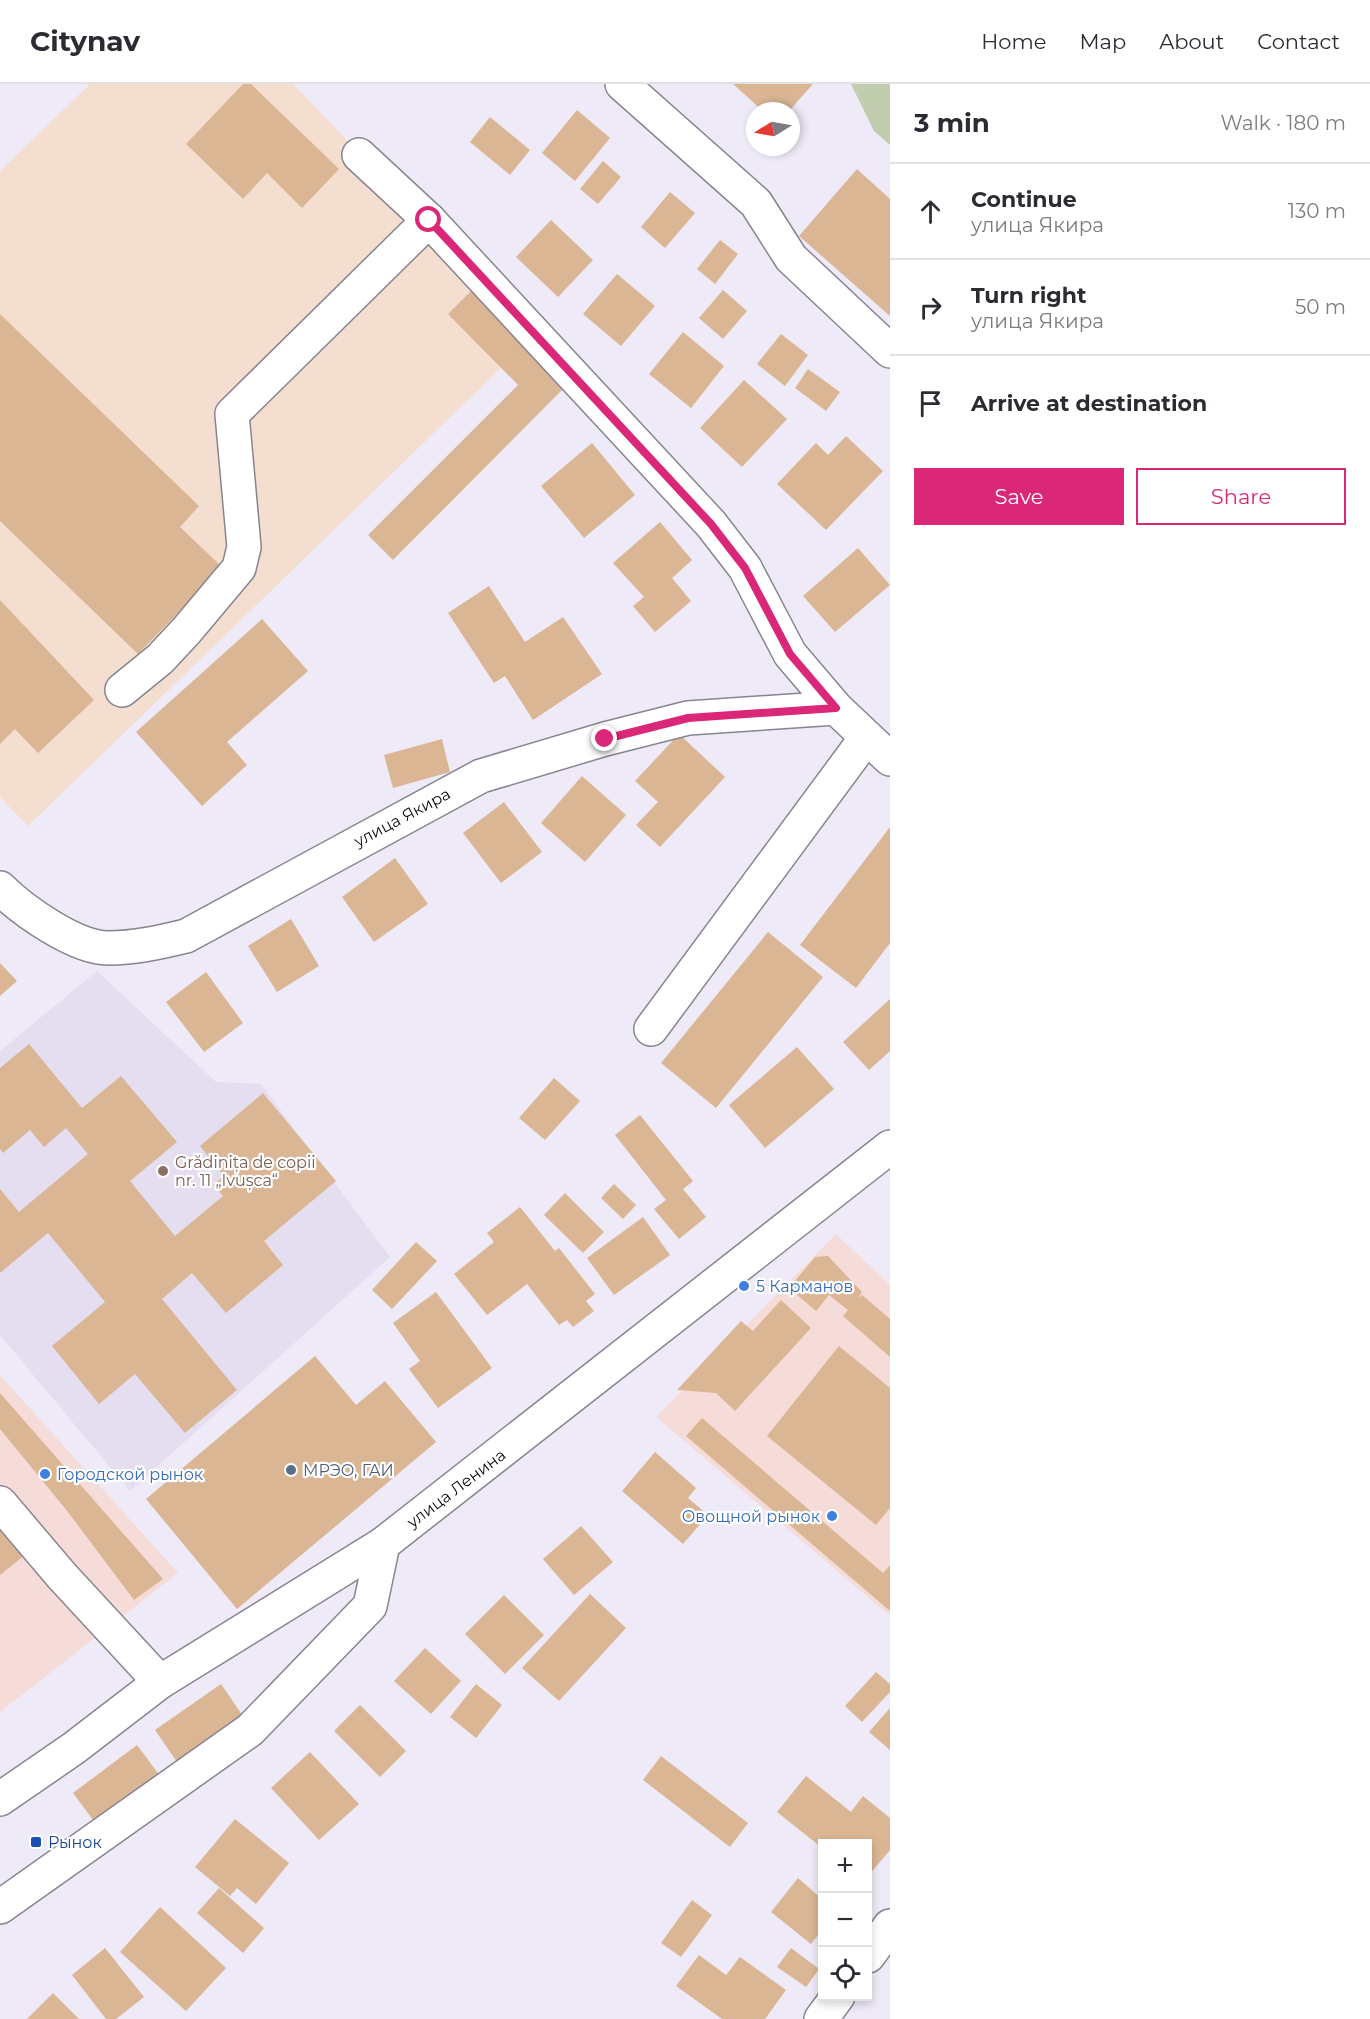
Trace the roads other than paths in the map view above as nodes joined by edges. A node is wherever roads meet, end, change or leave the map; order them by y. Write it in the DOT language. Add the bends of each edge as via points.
graph roads {
  1 [pos="622,84"];
  2 [pos="359,155"];
  3 [pos="429,220"];
  4 [pos="890,351"];
  5 [pos="122,690"];
  6 [pos="836,708"];
  7 [pos="866,738"];
  8 [pos="890,759"];
  9 [pos="0,888"];
  10 [pos="651,1029"];
  11 [pos="890,1147"];
  12 [pos="0,1503"];
  13 [pos="383,1545"];
  14 [pos="160,1682"];
  15 [pos="0,1799"];
  16 [pos="0,1907"];
  17 [pos="890,1926"];
  18 [pos="872,1949"];
  19 [pos="834,2001"];
  20 [pos="821,2019"];
  1 -- 4 [label="street" via="756,204 791,258"];
  2 -- 3 [label="street"];
  3 -- 5 [label="street" via="232,414 244,547 239,568 160,659"];
  3 -- 6 [label="street" via="711,524 745,568 790,654"];
  6 -- 7 [label="street"];
  6 -- 9 [label="street, улица Якира" via="688,718 481,776 186,936 148,945 105,948 57,932"];
  7 -- 8 [label="street"];
  7 -- 10 [label="street"];
  11 -- 13 [label="street, улица Ленина"];
  12 -- 14 [label="street"];
  13 -- 14 [label="street, улица Ленина"];
  13 -- 16 [label="street" via="370,1606 250,1730"];
  14 -- 15 [label="street, улица Ленина"];
  17 -- 18 [label="street"];
  19 -- 20 [label="street"];
}
